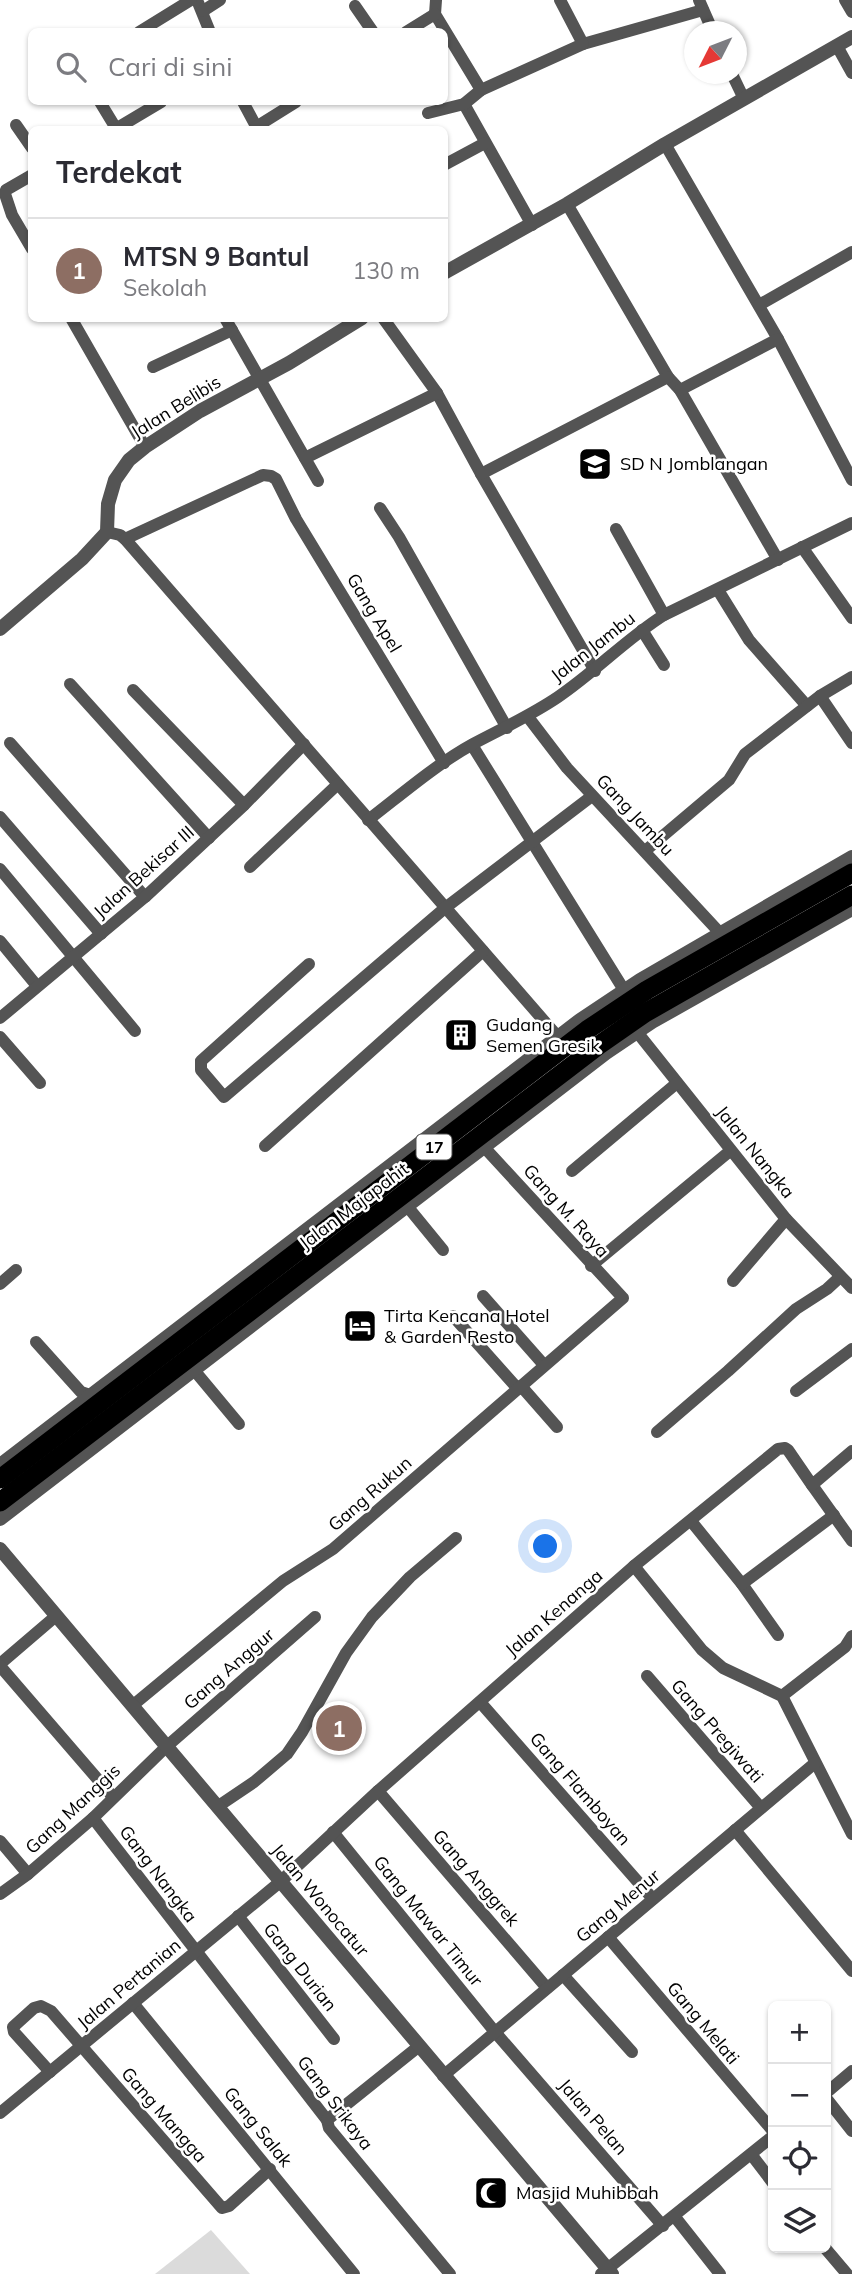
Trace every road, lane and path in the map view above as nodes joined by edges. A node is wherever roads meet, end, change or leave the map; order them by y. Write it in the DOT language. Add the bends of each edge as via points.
graph roads {
  1 [pos="191,0"];
  2 [pos="220,0"];
  3 [pos="560,0"];
  4 [pos="845,0"];
  5 [pos="438,4"];
  6 [pos="701,5"];
  7 [pos="200,6"];
  8 [pos="355,6"];
  9 [pos="852,12"];
  10 [pos="708,21"];
  11 [pos="146,28"];
  12 [pos="208,28"];
  13 [pos="370,28"];
  14 [pos="410,28"];
  15 [pos="852,37"];
  16 [pos="583,44"];
  17 [pos="837,46"];
  18 [pos="852,73"];
  19 [pos="737,84"];
  20 [pos="481,90"];
  21 [pos="744,99"];
  22 [pos="464,104"];
  23 [pos="102,105"];
  24 [pos="156,105"];
  25 [pos="245,105"];
  26 [pos="292,105"];
  27 [pos="428,113"];
  28 [pos="16,125"];
  29 [pos="114,126"];
  30 [pos="121,126"];
  31 [pos="256,126"];
  32 [pos="260,126"];
  33 [pos="28,142"];
  34 [pos="485,143"];
  35 [pos="665,144"];
  36 [pos="448,163"];
  37 [pos="28,177"];
  38 [pos="567,204"];
  39 [pos="6,216"];
  40 [pos="532,225"];
  41 [pos="28,244"];
  42 [pos="852,252"];
  43 [pos="448,271"];
  44 [pos="759,306"];
  45 [pos="73,322"];
  46 [pos="227,322"];
  47 [pos="355,322"];
  48 [pos="386,322"];
  49 [pos="232,330"];
  50 [pos="778,339"];
  51 [pos="153,367"];
  52 [pos="668,377"];
  53 [pos="259,380"];
  54 [pos="680,390"];
  55 [pos="437,393"];
  56 [pos="145,447"];
  57 [pos="305,458"];
  58 [pos="481,474"];
  59 [pos="852,480"];
  60 [pos="318,481"];
  61 [pos="380,508"];
  62 [pos="852,523"];
  63 [pos="616,529"];
  64 [pos="107,532"];
  65 [pos="125,539"];
  66 [pos="802,547"];
  67 [pos="778,560"];
  68 [pos="718,590"];
  69 [pos="664,615"];
  70 [pos="852,618"];
  71 [pos="0,629"];
  72 [pos="642,630"];
  73 [pos="664,665"];
  74 [pos="595,671"];
  75 [pos="852,677"];
  76 [pos="70,684"];
  77 [pos="133,690"];
  78 [pos="820,696"];
  79 [pos="807,706"];
  80 [pos="528,717"];
  81 [pos="507,727"];
  82 [pos="10,743"];
  83 [pos="852,743"];
  84 [pos="304,744"];
  85 [pos="472,745"];
  86 [pos="444,762"];
  87 [pos="338,784"];
  88 [pos="592,796"];
  89 [pos="244,805"];
  90 [pos="0,817"];
  91 [pos="368,820"];
  92 [pos="209,838"];
  93 [pos="532,840"];
  94 [pos="645,851"];
  95 [pos="852,858"];
  96 [pos="250,867"];
  97 [pos="0,869"];
  98 [pos="852,873"];
  99 [pos="852,895"];
  100 [pos="145,897"];
  101 [pos="445,908"];
  102 [pos="852,909"];
  103 [pos="720,933"];
  104 [pos="101,934"];
  105 [pos="0,941"];
  106 [pos="783,941"];
  107 [pos="483,951"];
  108 [pos="75,957"];
  109 [pos="309,964"];
  110 [pos="37,986"];
  111 [pos="624,990"];
  112 [pos="0,1017"];
  113 [pos="135,1031"];
  114 [pos="637,1032"];
  115 [pos="0,1037"];
  116 [pos="558,1037"];
  117 [pos="40,1083"];
  118 [pos="677,1083"];
  119 [pos="265,1146"];
  120 [pos="484,1147"];
  121 [pos="730,1151"];
  122 [pos="572,1171"];
  123 [pos="407,1206"];
  124 [pos="786,1219"];
  125 [pos="443,1250"];
  126 [pos="591,1266"];
  127 [pos="16,1270"];
  128 [pos="314,1270"];
  129 [pos="840,1277"];
  130 [pos="733,1281"];
  131 [pos="0,1284"];
  132 [pos="852,1288"];
  133 [pos="484,1296"];
  134 [pos="623,1298"];
  135 [pos="453,1316"];
  136 [pos="36,1342"];
  137 [pos="852,1349"];
  138 [pos="193,1353"];
  139 [pos="544,1365"];
  140 [pos="158,1371"];
  141 [pos="520,1387"];
  142 [pos="796,1391"];
  143 [pos="90,1395"];
  144 [pos="239,1424"];
  145 [pos="557,1427"];
  146 [pos="656,1432"];
  147 [pos="852,1451"];
  148 [pos="0,1465"];
  149 [pos="0,1479"];
  150 [pos="812,1485"];
  151 [pos="0,1502"];
  152 [pos="834,1516"];
  153 [pos="0,1519"];
  154 [pos="691,1521"];
  155 [pos="456,1538"];
  156 [pos="852,1541"];
  157 [pos="0,1549"];
  158 [pos="634,1566"];
  159 [pos="742,1584"];
  160 [pos="56,1616"];
  161 [pos="315,1617"];
  162 [pos="778,1635"];
  163 [pos="852,1636"];
  164 [pos="0,1665"];
  165 [pos="647,1676"];
  166 [pos="782,1696"];
  167 [pos="480,1702"];
  168 [pos="132,1706"];
  169 [pos="166,1747"];
  170 [pos="815,1763"];
  171 [pos="378,1791"];
  172 [pos="113,1797"];
  173 [pos="217,1807"];
  174 [pos="761,1808"];
  175 [pos="93,1818"];
  176 [pos="735,1830"];
  177 [pos="333,1832"];
  178 [pos="852,1835"];
  179 [pos="0,1841"];
  180 [pos="28,1874"];
  181 [pos="280,1882"];
  182 [pos="0,1894"];
  183 [pos="653,1899"];
  184 [pos="238,1916"];
  185 [pos="608,1937"];
  186 [pos="195,1952"];
  187 [pos="852,1970"];
  188 [pos="563,1975"];
  189 [pos="547,1988"];
  190 [pos="133,2003"];
  191 [pos="495,2032"];
  192 [pos="334,2039"];
  193 [pos="82,2045"];
  194 [pos="418,2047"];
  195 [pos="632,2052"];
  196 [pos="852,2071"];
  197 [pos="50,2072"];
  198 [pos="443,2076"];
  199 [pos="831,2089"];
  200 [pos="831,2104"];
  201 [pos="0,2113"];
  202 [pos="327,2120"];
  203 [pos="768,2128"];
  204 [pos="852,2131"];
  205 [pos="768,2139"];
  206 [pos="751,2154"];
  207 [pos="270,2169"];
  208 [pos="768,2176"];
  209 [pos="675,2217"];
  210 [pos="663,2226"];
  211 [pos="829,2253"];
  212 [pos="607,2272"];
  213 [pos="354,2274"];
  214 [pos="450,2274"];
  215 [pos="720,2274"];
  216 [pos="846,2274"];
  1 -- 11 [label="street"];
  2 -- 7 [label="street"];
  3 -- 16 [label="street"];
  4 -- 9 [label="street"];
  5 -- 14 [label="street"];
  5 -- 20 [label="street"];
  6 -- 10 [label="street"];
  6 -- 16 [label="street"];
  7 -- 12 [label="street"];
  8 -- 13 [label="street"];
  15 -- 17 [label="street"];
  16 -- 20 [label="street"];
  17 -- 18 [label="street"];
  17 -- 21 [label="street"];
  19 -- 21 [label="street"];
  20 -- 22 [label="street"];
  21 -- 35 [label="street"];
  22 -- 27 [label="street"];
  22 -- 34 [label="street"];
  23 -- 29 [label="street"];
  24 -- 30 [label="street"];
  25 -- 31 [label="street"];
  26 -- 32 [label="street"];
  28 -- 33 [label="street"];
  34 -- 36 [label="street"];
  34 -- 40 [label="street"];
  35 -- 38 [label="street"];
  35 -- 44 [label="street"];
  37 -- 39 [label="street" via="6,191"];
  38 -- 40 [label="street"];
  38 -- 52 [label="street"];
  39 -- 41 [label="street"];
  40 -- 43 [label="street"];
  42 -- 44 [label="street"];
  44 -- 50 [label="street"];
  45 -- 56 [label="street"];
  46 -- 49 [label="street"];
  47 -- 53 [label="street, Jalan Belibis"];
  48 -- 55 [label="street"];
  49 -- 51 [label="street"];
  49 -- 53 [label="street"];
  50 -- 54 [label="street"];
  50 -- 59 [label="street"];
  52 -- 54 [label="street"];
  52 -- 58 [label="street"];
  53 -- 56 [label="street, Jalan Belibis"];
  53 -- 57 [label="street"];
  54 -- 67 [label="street"];
  55 -- 57 [label="street"];
  55 -- 58 [label="street"];
  56 -- 64 [label="street, Jalan Belibis" via="115,480"];
  57 -- 60 [label="street"];
  58 -- 74 [label="street"];
  61 -- 81 [label="street"];
  62 -- 66 [label="street, Jalan Jambu"];
  63 -- 69 [label="street"];
  64 -- 65 [label="street"];
  64 -- 71 [label="street"];
  65 -- 84 [label="street"];
  65 -- 86 [label="street, Gang Apel" via="271,475"];
  66 -- 67 [label="street, Jalan Jambu"];
  66 -- 70 [label="street"];
  67 -- 68 [label="street, Jalan Jambu"];
  68 -- 69 [label="street, Jalan Jambu"];
  68 -- 79 [label="street" via="749,640"];
  69 -- 72 [label="street, Jalan Jambu"];
  72 -- 73 [label="street"];
  72 -- 74 [label="street, Jalan Jambu"];
  74 -- 80 [label="street, Jalan Jambu"];
  75 -- 78 [label="street"];
  76 -- 92 [label="street"];
  77 -- 89 [label="street"];
  78 -- 79 [label="street"];
  78 -- 83 [label="street"];
  79 -- 94 [label="street" via="745,754 729,780"];
  80 -- 81 [label="street, Jalan Jambu"];
  80 -- 88 [label="street, Gang Jambu"];
  81 -- 85 [label="street, Jalan Jambu"];
  82 -- 100 [label="street"];
  84 -- 87 [label="street"];
  84 -- 89 [label="street, Jalan Bekisar III"];
  85 -- 86 [label="street, Jalan Jambu"];
  85 -- 93 [label="street"];
  86 -- 91 [label="street, Jalan Jambu"];
  87 -- 91 [label="street"];
  87 -- 96 [label="street"];
  88 -- 93 [label="street"];
  88 -- 94 [label="street, Gang Jambu"];
  89 -- 92 [label="street, Jalan Bekisar III"];
  90 -- 104 [label="street"];
  91 -- 101 [label="street"];
  92 -- 100 [label="street, Jalan Bekisar III"];
  93 -- 101 [label="street"];
  93 -- 111 [label="street"];
  94 -- 103 [label="street, Gang Jambu"];
  95 -- 103 [label="street"];
  97 -- 108 [label="street"];
  98 -- 138 [label="highway, Jalan Majapahit / 17" via="647,990 587,1030"];
  99 -- 106 [label="highway, Jalan Majapahit / 17"];
  100 -- 104 [label="street, Jalan Bekisar III"];
  101 -- 107 [label="street"];
  101 -- 109 [label="street" via="224,1097 201,1070 201,1060"];
  102 -- 106 [label="street"];
  103 -- 111 [label="street"];
  104 -- 108 [label="street, Jalan Bekisar III"];
  105 -- 110 [label="street"];
  106 -- 114 [label="street"];
  106 -- 128 [label="highway, Jalan Majapahit / 17" via="645,1013 599,1045"];
  107 -- 116 [label="street"];
  107 -- 119 [label="street"];
  108 -- 110 [label="street, Jalan Bekisar III"];
  108 -- 113 [label="street"];
  110 -- 112 [label="street, Jalan Bekisar III"];
  111 -- 116 [label="street"];
  114 -- 118 [label="street, Jalan Nangka"];
  114 -- 120 [label="street"];
  115 -- 117 [label="street"];
  116 -- 143 [label="street"];
  118 -- 121 [label="street, Jalan Nangka"];
  118 -- 122 [label="street"];
  120 -- 123 [label="street"];
  120 -- 126 [label="street, Gang M. Raya"];
  121 -- 124 [label="street, Jalan Nangka"];
  121 -- 126 [label="street"];
  123 -- 125 [label="street"];
  123 -- 128 [label="street"];
  124 -- 129 [label="street, Jalan Nangka"];
  124 -- 130 [label="street"];
  126 -- 134 [label="street, Gang M. Raya"];
  127 -- 131 [label="street"];
  128 -- 138 [label="highway, Jalan Majapahit / 17"];
  129 -- 132 [label="street, Jalan Nangka"];
  129 -- 146 [label="street" via="796,1309"];
  133 -- 139 [label="street"];
  134 -- 139 [label="street, Gang Rukun"];
  135 -- 141 [label="street"];
  136 -- 143 [label="street" via="81,1392"];
  137 -- 142 [label="street"];
  138 -- 140 [label="highway, Jalan Majapahit / 17"];
  138 -- 144 [label="street"];
  138 -- 153 [label="street"];
  139 -- 141 [label="street, Gang Rukun"];
  140 -- 149 [label="highway, Jalan Majapahit / 17"];
  140 -- 151 [label="highway, Jalan Majapahit / 17"];
  141 -- 145 [label="street"];
  141 -- 168 [label="street, Gang Rukun" via="332,1549 283,1581"];
  143 -- 148 [label="street"];
  147 -- 150 [label="street"];
  150 -- 152 [label="street"];
  150 -- 154 [label="street, Jalan Kenanga" via="788,1450 778,1448"];
  152 -- 156 [label="street"];
  152 -- 159 [label="street"];
  154 -- 158 [label="street, Jalan Kenanga"];
  154 -- 159 [label="street"];
  155 -- 173 [label="street" via="372,1617 286,1754"];
  157 -- 160 [label="street, Jalan Wonocatur"];
  158 -- 166 [label="street" via="702,1650 723,1668"];
  158 -- 167 [label="street, Jalan Kenanga"];
  159 -- 162 [label="street"];
  160 -- 164 [label="street"];
  160 -- 168 [label="street, Jalan Wonocatur"];
  161 -- 169 [label="street, Gang Anggur"];
  163 -- 166 [label="street" via="845,1647"];
  164 -- 172 [label="street"];
  165 -- 174 [label="street, Gang Pregiwati"];
  166 -- 170 [label="street"];
  167 -- 171 [label="street, Jalan Kenanga"];
  167 -- 183 [label="street, Gang Flamboyan"];
  168 -- 169 [label="street, Jalan Wonocatur"];
  169 -- 172 [label="street, Gang Manggis"];
  169 -- 173 [label="street, Jalan Wonocatur"];
  170 -- 174 [label="street, Gang Menur"];
  170 -- 178 [label="street"];
  171 -- 177 [label="street, Jalan Kenanga"];
  171 -- 189 [label="street, Gang Anggrek"];
  172 -- 175 [label="street, Gang Manggis"];
  173 -- 181 [label="street, Jalan Wonocatur"];
  174 -- 176 [label="street, Gang Menur"];
  175 -- 180 [label="street, Gang Manggis"];
  175 -- 186 [label="street, Gang Nangka"];
  176 -- 183 [label="street, Gang Menur"];
  176 -- 187 [label="street"];
  177 -- 181 [label="street, Jalan Kenanga"];
  177 -- 191 [label="street, Gang Mawar Timur"];
  179 -- 180 [label="street"];
  180 -- 182 [label="street, Gang Manggis"];
  181 -- 184 [label="street, Jalan Pertanian"];
  181 -- 194 [label="street, Jalan Wonocatur"];
  183 -- 185 [label="street, Gang Menur"];
  184 -- 186 [label="street, Jalan Pertanian"];
  184 -- 192 [label="street, Gang Durian"];
  185 -- 188 [label="street, Gang Menur"];
  185 -- 203 [label="street, Gang Melati"];
  186 -- 190 [label="street, Jalan Pertanian"];
  186 -- 202 [label="street, Gang Srikaya"];
  188 -- 189 [label="street, Gang Menur"];
  188 -- 195 [label="street"];
  189 -- 191 [label="street, Gang Menur"];
  190 -- 193 [label="street, Jalan Pertanian"];
  190 -- 207 [label="street, Gang Salak"];
  191 -- 198 [label="street, Gang Menur"];
  191 -- 210 [label="street, Jalan Pelan"];
  193 -- 197 [label="street, Jalan Pertanian"];
  193 -- 197 [label="street, Gang Mangga" via="51,2011 41,2006 26,2016 13,2027 14,2032"];
  193 -- 207 [label="street, Gang Mangga" via="220,2207 229,2206"];
  194 -- 198 [label="street, Jalan Wonocatur"];
  194 -- 202 [label="street"];
  196 -- 199 [label="street"];
  197 -- 201 [label="street, Jalan Pertanian"];
  198 -- 212 [label="street, Jalan Wonocatur"];
  200 -- 204 [label="street"];
  202 -- 214 [label="street, Gang Srikaya"];
  205 -- 206 [label="street"];
  206 -- 208 [label="street"];
  206 -- 209 [label="street"];
  207 -- 213 [label="street, Gang Salak"];
  209 -- 210 [label="street"];
  209 -- 215 [label="street"];
  210 -- 212 [label="street"];
  211 -- 216 [label="street"];
}
